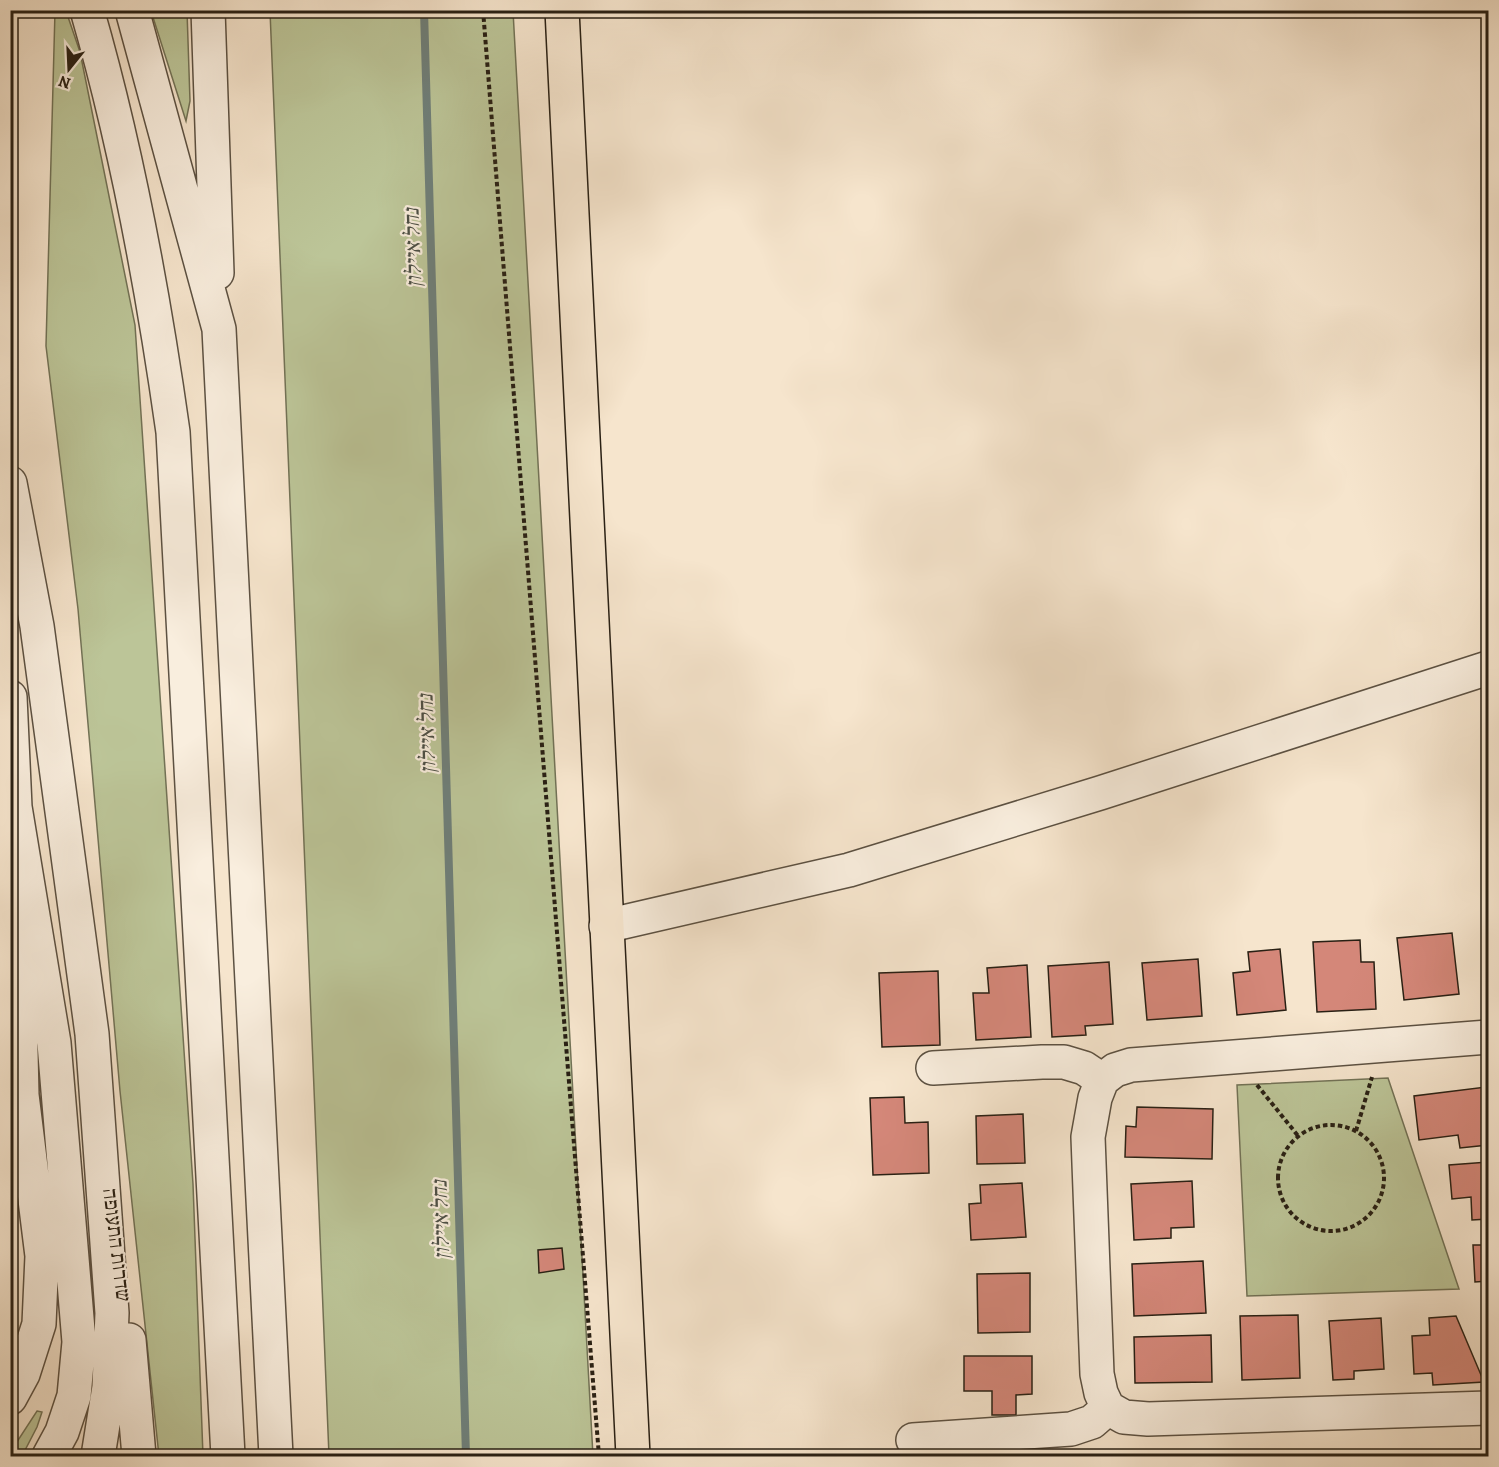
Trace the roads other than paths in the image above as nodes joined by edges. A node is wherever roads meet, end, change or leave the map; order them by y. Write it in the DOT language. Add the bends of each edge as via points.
graph roads {
  1 [pos="87,10"];
  2 [pos="132,10"];
  3 [pos="208,10"];
  4 [pos="562,10"];
  5 [pos="219,329"];
  6 [pos="10,483"];
  7 [pos="1488,668"];
  8 [pos="10,697"];
  9 [pos="15,807"];
  10 [pos="606,926"];
  11 [pos="92,1034"];
  12 [pos="1488,1036"];
  13 [pos="933,1068"];
  14 [pos="1102,1080"];
  15 [pos="10,1398"];
  16 [pos="1108,1408"];
  17 [pos="1488,1408"];
  18 [pos="912,1440"];
  19 [pos="49,1456"];
  20 [pos="98,1456"];
  21 [pos="139,1456"];
  22 [pos="228,1456"];
  23 [pos="276,1456"];
  24 [pos="633,1456"];
  1 -- 22 [label="street" via="108,81 154,306 173,432"];
  2 -- 5 [label="street"];
  3 -- 5 [label="street"];
  4 -- 10 [label="main road"];
  5 -- 23 [label="street"];
  6 -- 11 [label="street" via="37,626"];
  7 -- 10 [label="street" via="849,870"];
  8 -- 9 [label="street"];
  9 -- 15 [label="street" via="22,1095 42,1256 39,1324 23,1374"];
  9 -- 19 [label="street" via="54,1043 79,1342 74,1396"];
  10 -- 24 [label="main road"];
  11 -- 20 [label="street" via="112,1313 110,1386"];
  11 -- 21 [label="street, שדרות התעופה" via="128,1328"];
  12 -- 14 [label="street" via="1131,1065"];
  13 -- 14 [label="street" via="1064,1062 1084,1068"];
  14 -- 16 [label="street" via="1092,1107 1088,1137 1097,1374"];
  16 -- 17 [label="street" via="1124,1417 1148,1419"];
  16 -- 18 [label="street" via="1092,1422 1071,1429"];
}
